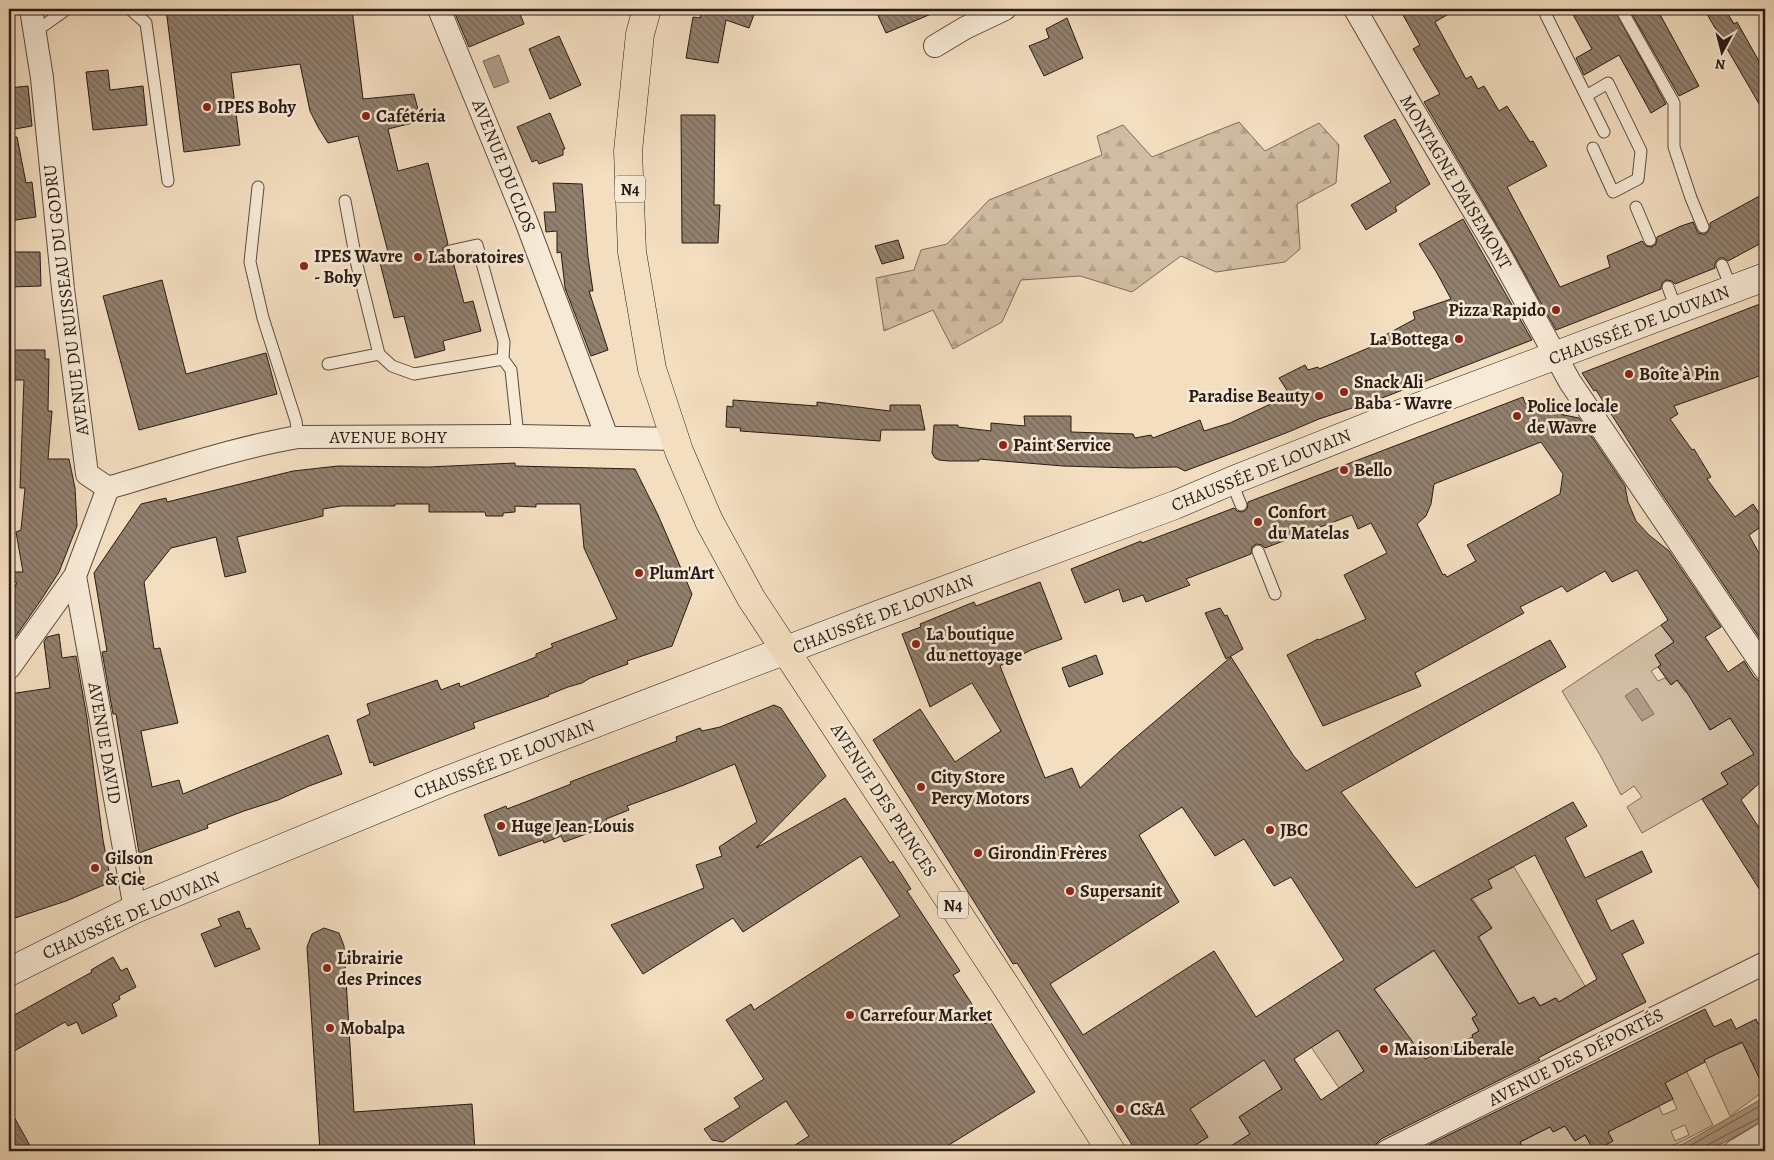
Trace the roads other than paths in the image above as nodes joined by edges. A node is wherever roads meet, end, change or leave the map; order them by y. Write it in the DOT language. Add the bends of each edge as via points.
graph roads {
  1 [pos="31,9"];
  2 [pos="67,9"];
  3 [pos="130,9"];
  4 [pos="439,9"];
  5 [pos="647,9"];
  6 [pos="1006,9"];
  7 [pos="1355,9"];
  8 [pos="1543,9"];
  9 [pos="1621,9"];
  10 [pos="36,31"];
  11 [pos="935,46"];
  12 [pos="1586,96"];
  13 [pos="1604,132"];
  14 [pos="1593,148"];
  15 [pos="168,181"];
  16 [pos="258,187"];
  17 [pos="345,201"];
  18 [pos="1636,206"];
  19 [pos="1703,227"];
  20 [pos="1650,240"];
  21 [pos="450,251"];
  22 [pos="1722,265"];
  23 [pos="1765,277"];
  24 [pos="1732,290"];
  25 [pos="379,354"];
  26 [pos="1556,356"];
  27 [pos="503,359"];
  28 [pos="328,364"];
  29 [pos="518,436"];
  30 [pos="298,437"];
  31 [pos="607,437"];
  32 [pos="675,440"];
  33 [pos="108,488"];
  34 [pos="1258,551"];
  35 [pos="75,576"];
  36 [pos="1275,594"];
  37 [pos="785,651"];
  38 [pos="9,668"];
  39 [pos="1765,669"];
  40 [pos="135,909"];
  41 [pos="1765,963"];
  42 [pos="9,972"];
  43 [pos="1765,1134"];
  44 [pos="1111,1151"];
  45 [pos="1387,1151"];
  46 [pos="1735,1151"];
  1 -- 10 [label="street, AVENUE DU RUISSEAU DU GODRU"];
  2 -- 10 [label="lane"];
  3 -- 15 [label="lane" via="146,23"];
  4 -- 31 [label="street, AVENUE DU CLOS" via="526,221"];
  5 -- 32 [label="main road, N4" via="640,34 628,151 632,252 652,369"];
  6 -- 11 [label="street"];
  7 -- 26 [label="street, MONTAGNE D'AISEMONT" via="1499,252"];
  8 -- 12 [label="lane"];
  9 -- 19 [label="lane" via="1674,102 1674,147"];
  10 -- 33 [label="street, AVENUE DU RUISSEAU DU GODRU" via="63,289 87,474"];
  12 -- 13 [label="lane"];
  12 -- 14 [label="lane" via="1608,83 1641,151 1638,179 1613,192"];
  16 -- 30 [label="lane" via="250,262"];
  17 -- 25 [label="lane"];
  18 -- 20 [label="lane"];
  21 -- 27 [label="lane" via="477,245 504,342"];
  22 -- 24 [label="lane"];
  23 -- 24 [label="main road, CHAUSSÉE DE LOUVAIN"];
  24 -- 26 [label="main road, CHAUSSÉE DE LOUVAIN" via="1672,299"];
  25 -- 27 [label="lane" via="392,366 414,374"];
  25 -- 28 [label="lane"];
  26 -- 37 [label="main road, CHAUSSÉE DE LOUVAIN" via="1410,410 1236,493 1175,505"];
  26 -- 39 [label="street, MONTAGNE D'AISEMONT" via="1570,382"];
  27 -- 29 [label="lane" via="512,370"];
  29 -- 30 [label="street, AVENUE BOHY"];
  29 -- 31 [label="street, AVENUE BOHY"];
  30 -- 33 [label="street, AVENUE BOHY"];
  31 -- 32 [label="street, AVENUE BOHY"];
  32 -- 37 [label="main road, N4" via="709,520 751,598"];
  33 -- 35 [label="street"];
  34 -- 36 [label="lane"];
  35 -- 38 [label="street"];
  35 -- 40 [label="street, AVENUE DAVID"];
  37 -- 40 [label="main road, CHAUSSÉE DE LOUVAIN" via="440,783"];
  37 -- 44 [label="main road, AVENUE DES PRINCES / N4"];
  40 -- 42 [label="main road, CHAUSSÉE DE LOUVAIN"];
  41 -- 45 [label="street, AVENUE DES DÉPORTÉS"];
  43 -- 46 [label="street"];
}
